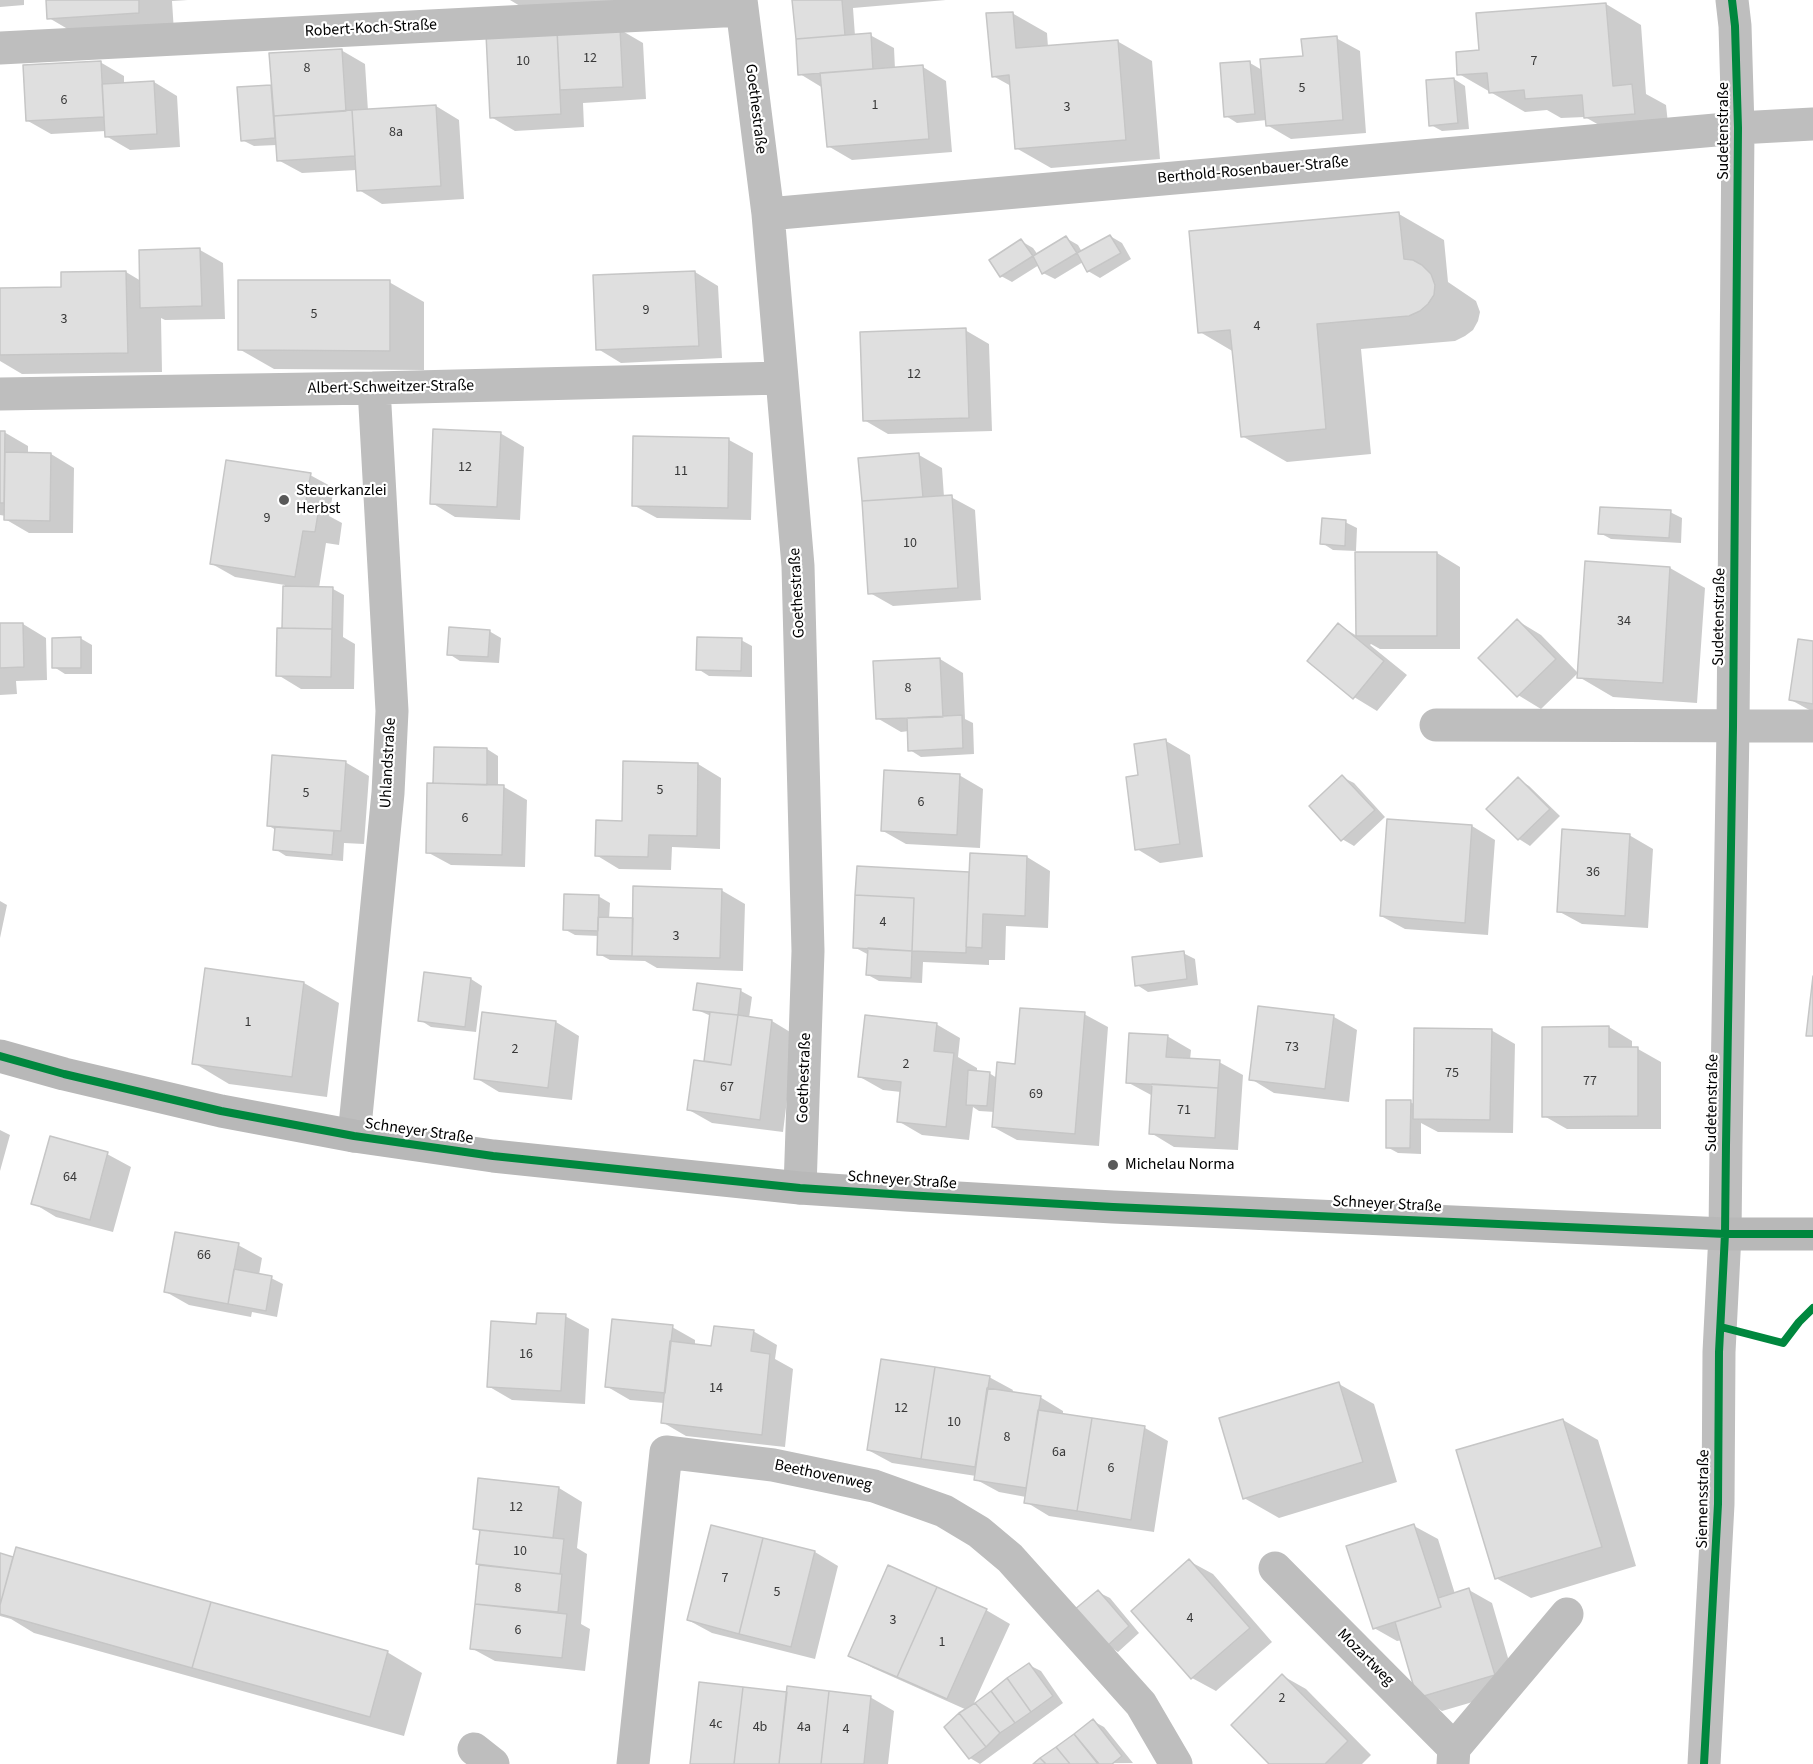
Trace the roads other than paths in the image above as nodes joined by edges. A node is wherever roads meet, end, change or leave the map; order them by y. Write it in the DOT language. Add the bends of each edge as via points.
graph roads {
  1 [pos="1732,0"];
  2 [pos="742,5"];
  3 [pos="0,48"];
  4 [pos="1813,124"];
  5 [pos="1738,128"];
  6 [pos="768,214"];
  7 [pos="782,378"];
  8 [pos="374,388"];
  9 [pos="0,394"];
  10 [pos="1436,725"];
  11 [pos="1813,726"];
  12 [pos="1733,727"];
  13 [pos="0,1056"];
  14 [pos="354,1136"];
  15 [pos="800,1188"];
  16 [pos="1725,1234"];
  17 [pos="1813,1234"];
  18 [pos="1275,1568"];
  19 [pos="1567,1614"];
  20 [pos="1454,1756"];
  21 [pos="633,1764"];
  22 [pos="1176,1764"];
  23 [pos="1704,1764"];
  1 -- 5 [label="street, Sudetenstraße"];
  2 -- 3 [label="street, Robert-Koch-Straße"];
  2 -- 6 [label="street, Goethestraße"];
  4 -- 5 [label="street, Berthold-Rosenbauer-Straße"];
  5 -- 6 [label="street, Berthold-Rosenbauer-Straße"];
  5 -- 12 [label="street, Sudetenstraße"];
  6 -- 7 [label="street, Goethestraße"];
  7 -- 8 [label="street, Albert-Schweitzer-Straße"];
  7 -- 15 [label="street, Goethestraße" via="798,566 805,773 808,951"];
  8 -- 9 [label="street, Albert-Schweitzer-Straße"];
  8 -- 14 [label="street, Uhlandstraße" via="392,711 388,793"];
  10 -- 12 [label="street"];
  11 -- 12 [label="street"];
  12 -- 16 [label="street, Sudetenstraße"];
  13 -- 14 [label="street, Schneyer Straße" via="210,1109"];
  14 -- 15 [label="street, Schneyer Straße" via="493,1156"];
  15 -- 16 [label="street, Schneyer Straße" via="1113,1207"];
  16 -- 17 [label="street, Schneyer Straße"];
  16 -- 23 [label="street, Siemensstraße" via="1718,1504"];
  18 -- 20 [label="street, Mozartweg"];
  19 -- 20 [label="street, Mozartweg"];
  21 -- 22 [label="street, Beethovenweg" via="666,1452 773,1466 874,1486 945,1511 1010,1558 1141,1704"];
}
